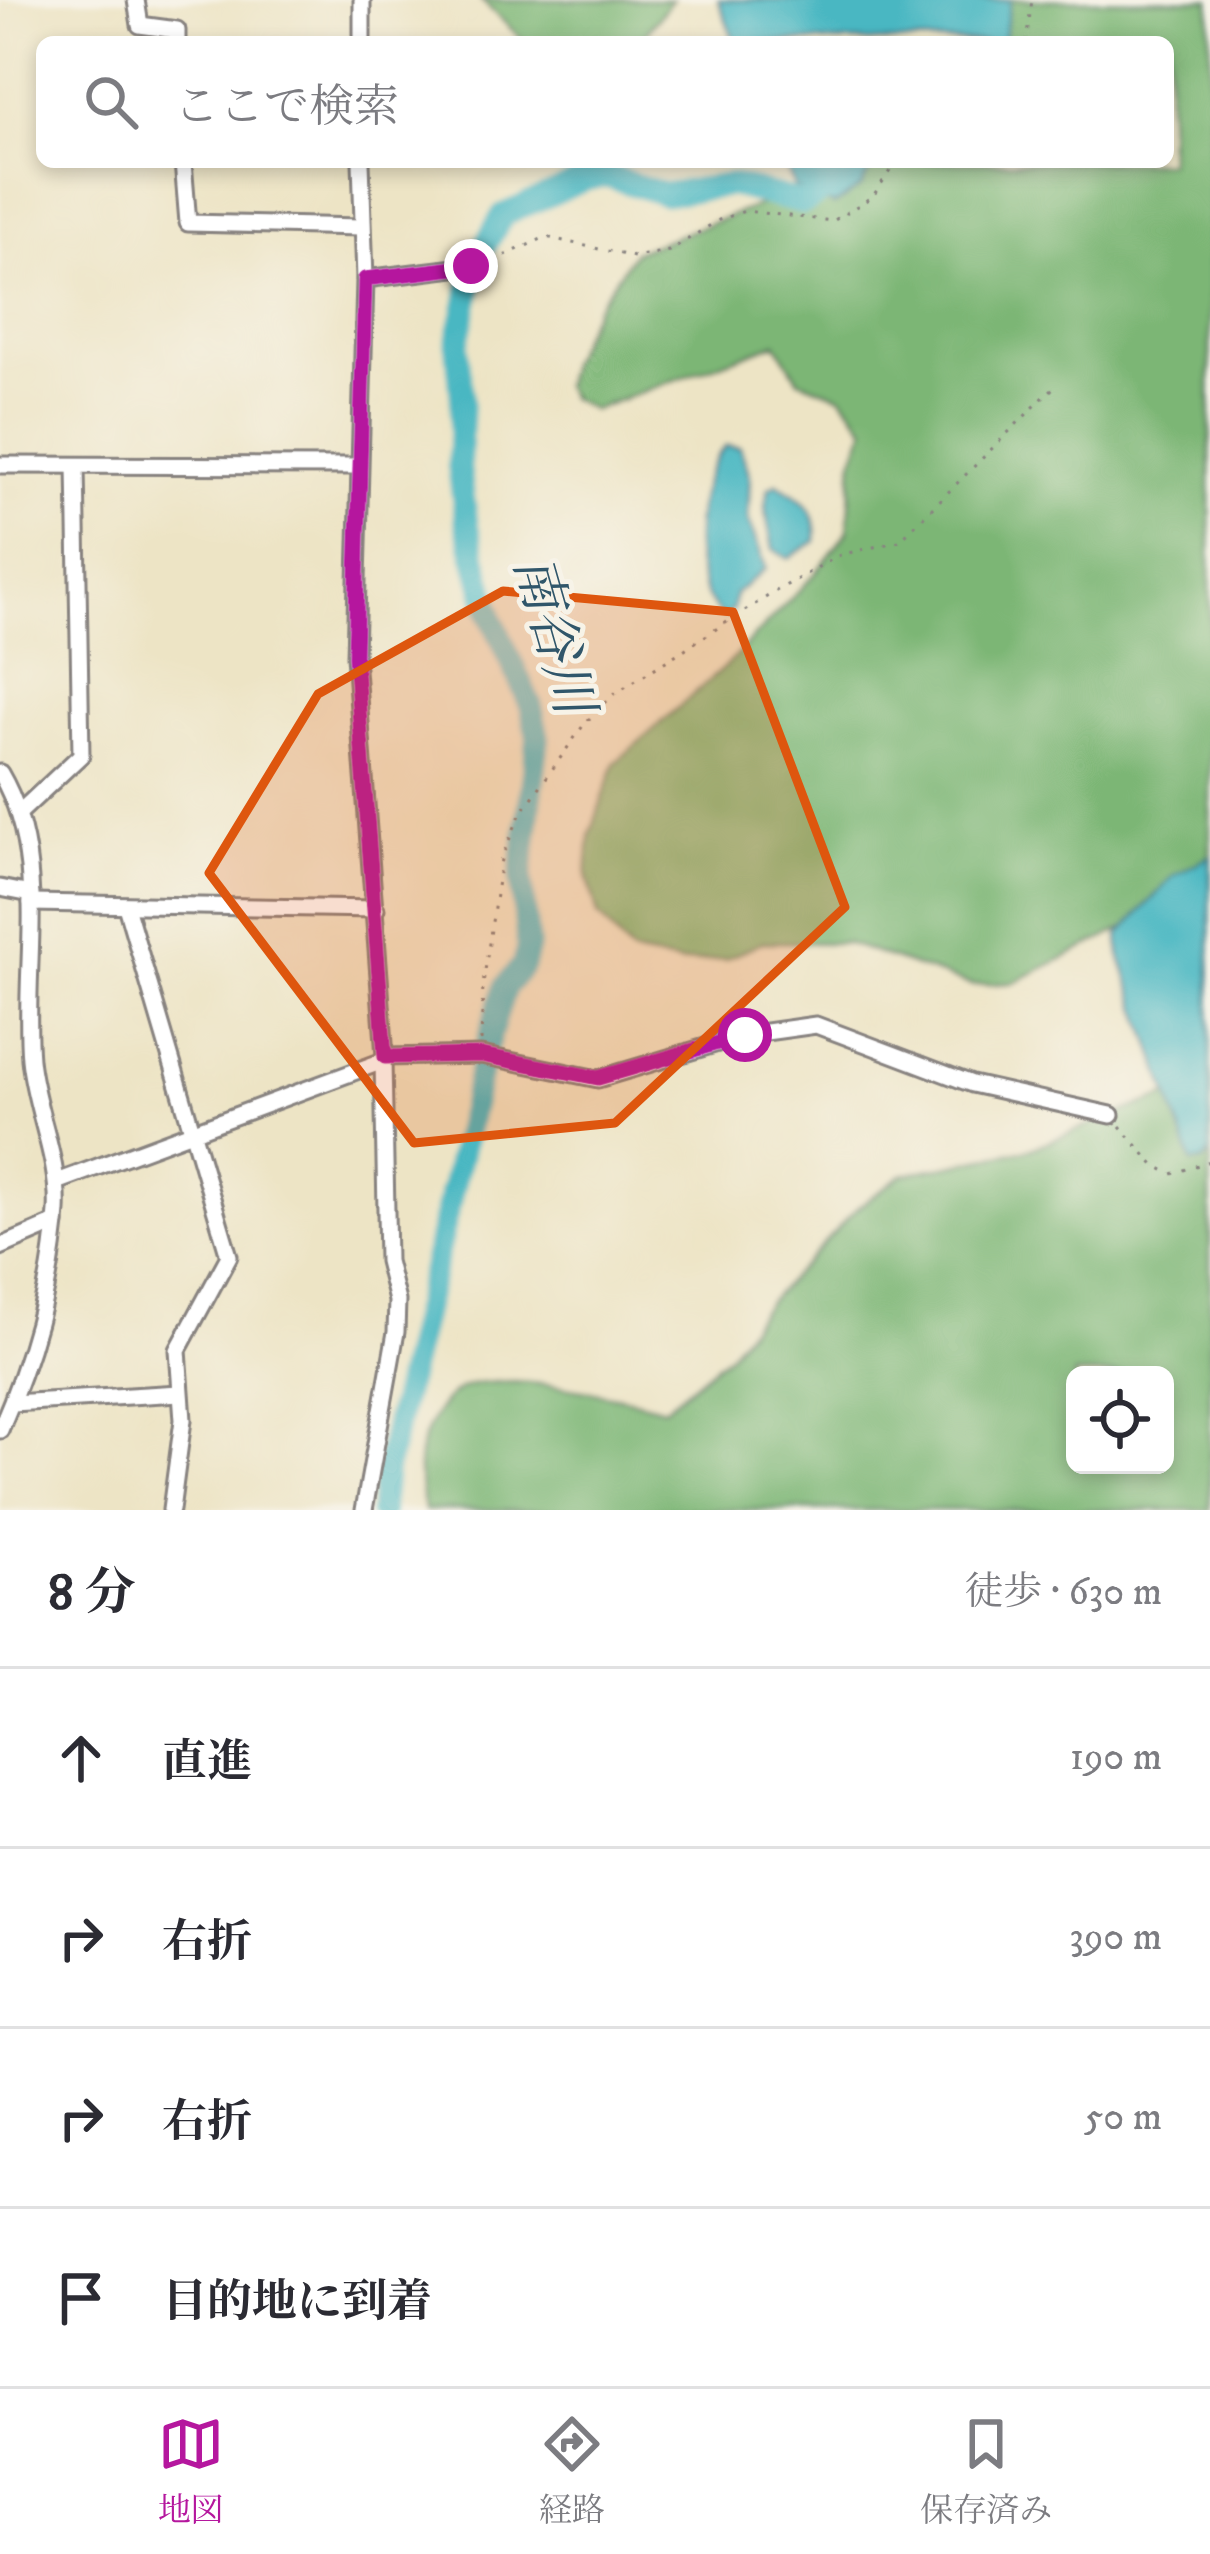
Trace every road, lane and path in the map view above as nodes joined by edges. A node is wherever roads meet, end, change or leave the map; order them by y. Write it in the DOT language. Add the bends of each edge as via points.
graph roads {
  1 [pos="136,0"];
  2 [pos="362,0"];
  3 [pos="1032,0"];
  4 [pos="177,36"];
  5 [pos="362,36"];
  6 [pos="1027,36"];
  7 [pos="183,168"];
  8 [pos="361,168"];
  9 [pos="892,168"];
  10 [pos="361,227"];
  11 [pos="478,265"];
  12 [pos="365,279"];
  13 [pos="1055,385"];
  14 [pos="0,465"];
  15 [pos="76,466"];
  16 [pos="358,466"];
  17 [pos="0,773"];
  18 [pos="20,812"];
  19 [pos="0,888"];
  20 [pos="31,898"];
  21 [pos="126,906"];
  22 [pos="376,909"];
  23 [pos="481,1055"];
  24 [pos="1111,1114"];
  25 [pos="196,1132"];
  26 [pos="1210,1161"];
  27 [pos="57,1182"];
  28 [pos="56,1223"];
  29 [pos="0,1247"];
  30 [pos="180,1394"];
  31 [pos="12,1402"];
  32 [pos="0,1430"];
  33 [pos="171,1510"];
  34 [pos="364,1510"];
  1 -- 4 [label="street" via="140,25"];
  2 -- 5 [label="street"];
  3 -- 6 [label="path"];
  7 -- 10 [label="street" via="188,223"];
  8 -- 10 [label="street"];
  9 -- 11 [label="path" via="873,196 832,221 745,212 669,251 634,257 546,236"];
  10 -- 12 [label="street"];
  11 -- 12 [label="street"];
  12 -- 16 [label="street"];
  13 -- 23 [label="path" via="899,541 840,556 776,591 614,694 586,723 520,815 501,859 482,985"];
  14 -- 15 [label="street"];
  15 -- 16 [label="street"];
  15 -- 18 [label="street" via="80,754"];
  16 -- 22 [label="street" via="355,656"];
  17 -- 18 [label="street"];
  18 -- 20 [label="street"];
  19 -- 20 [label="street"];
  20 -- 21 [label="street"];
  20 -- 27 [label="street" via="30,1061"];
  21 -- 22 [label="street"];
  21 -- 25 [label="street"];
  22 -- 23 [label="street" via="385,1057"];
  23 -- 24 [label="street" via="598,1078 745,1035 816,1025 972,1084"];
  24 -- 26 [label="path" via="1138,1150 1172,1174"];
  25 -- 27 [label="street"];
  25 -- 30 [label="street" via="229,1256 182,1339"];
  25 -- 34 [label="street" via="382,1061 386,1261 396,1332"];
  27 -- 28 [label="street"];
  28 -- 29 [label="street"];
  28 -- 31 [label="street" via="42,1320"];
  30 -- 31 [label="street"];
  30 -- 33 [label="street"];
  31 -- 32 [label="street"];
}
